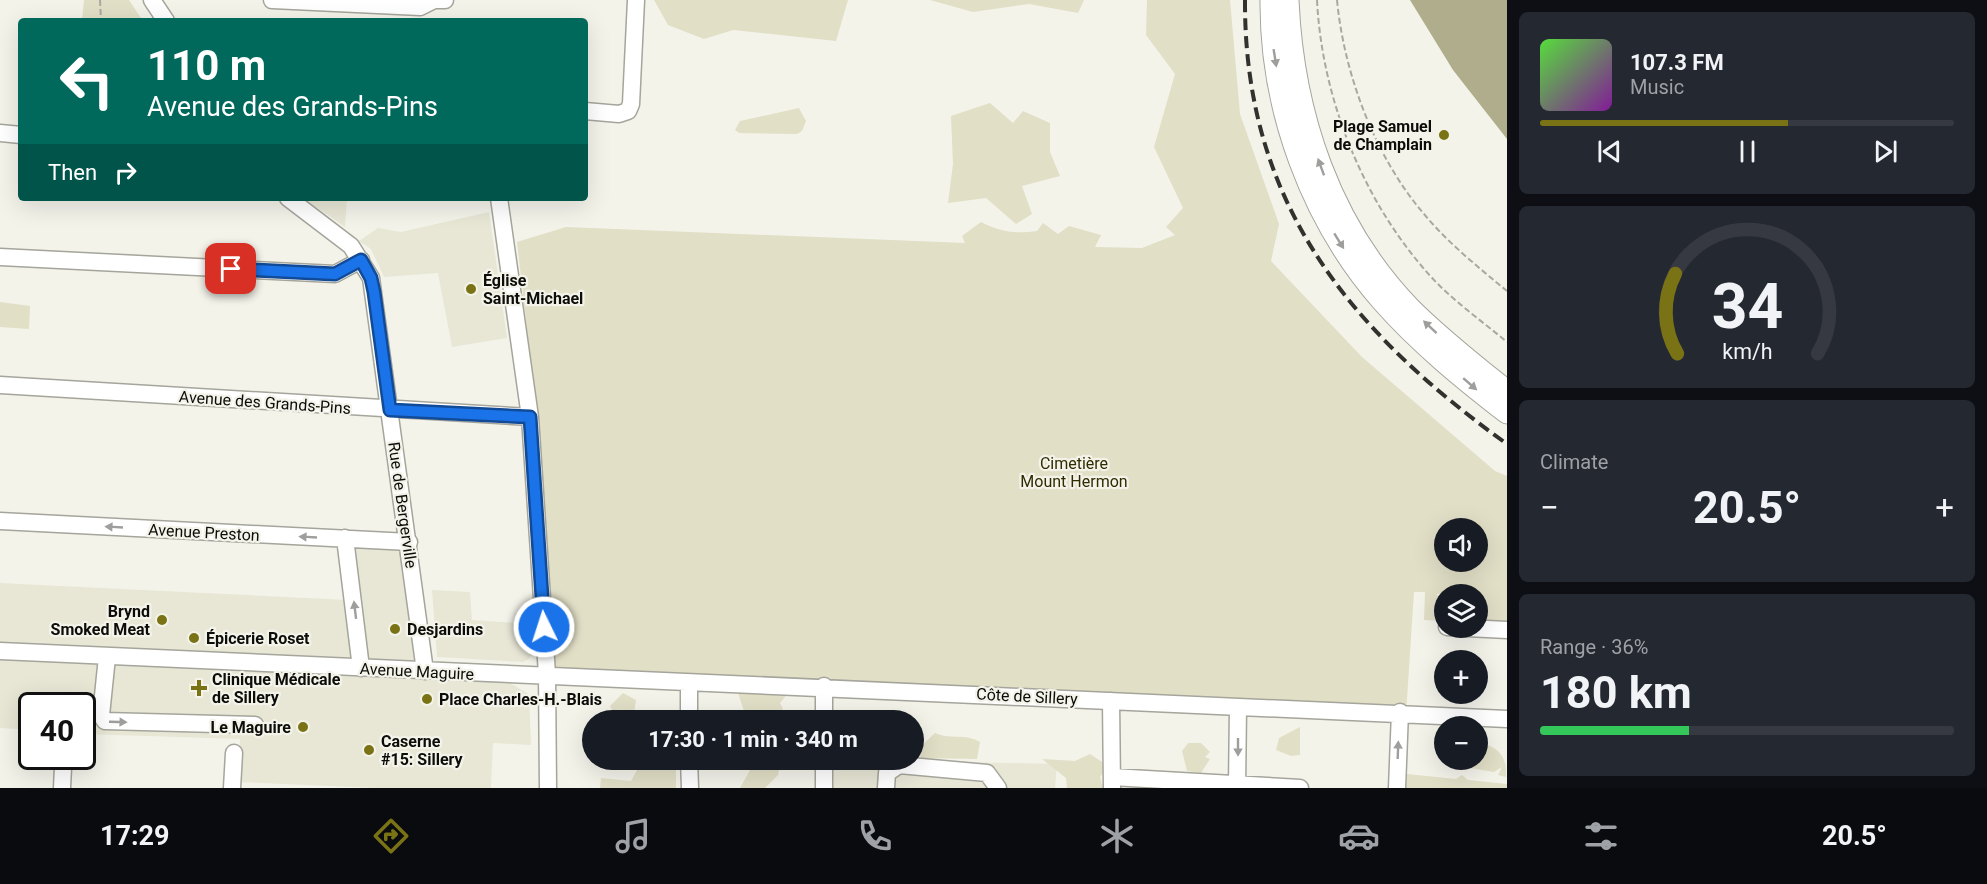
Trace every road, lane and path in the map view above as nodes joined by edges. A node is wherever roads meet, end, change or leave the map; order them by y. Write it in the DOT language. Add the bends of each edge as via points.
graph roads {
  1 [pos="100,0"];
  2 [pos="152,0"];
  3 [pos="272,0"];
  4 [pos="445,0"];
  5 [pos="636,0"];
  6 [pos="1271,0"];
  7 [pos="1288,0"];
  8 [pos="1317,0"];
  9 [pos="1337,0"];
  10 [pos="421,9"];
  11 [pos="101,18"];
  12 [pos="164,18"];
  13 [pos="588,111"];
  14 [pos="0,133"];
  15 [pos="18,135"];
  16 [pos="292,201"];
  17 [pos="499,201"];
  18 [pos="0,257"];
  19 [pos="361,260"];
  20 [pos="1507,291"];
  21 [pos="1507,342"];
  22 [pos="0,385"];
  23 [pos="1507,392"];
  24 [pos="390,410"];
  25 [pos="1507,413"];
  26 [pos="530,417"];
  27 [pos="0,522"];
  28 [pos="345,538"];
  29 [pos="409,542"];
  30 [pos="1488,629"];
  31 [pos="1507,630"];
  32 [pos="0,651"];
  33 [pos="107,657"];
  34 [pos="361,668"];
  35 [pos="425,670"];
  36 [pos="547,674"];
  37 [pos="689,683"];
  38 [pos="824,686"];
  39 [pos="1112,700"];
  40 [pos="1238,707"];
  41 [pos="689,710"];
  42 [pos="824,710"];
  43 [pos="1400,712"];
  44 [pos="1507,719"];
  45 [pos="255,725"];
  46 [pos="234,753"];
  47 [pos="63,770"];
  48 [pos="689,770"];
  49 [pos="824,770"];
  50 [pos="1112,782"];
  51 [pos="1237,786"];
  52 [pos="62,788"];
  53 [pos="232,788"];
  54 [pos="548,788"];
  55 [pos="690,788"];
  56 [pos="824,788"];
  57 [pos="886,788"];
  58 [pos="998,788"];
  59 [pos="1300,788"];
  60 [pos="1397,788"];
  1 -- 11 [label="path"];
  2 -- 12 [label="street"];
  3 -- 10 [label="street"];
  4 -- 10 [label="street" via="434,0"];
  5 -- 13 [label="street" via="628,111"];
  6 -- 25 [label="main road, one-way" via="1273,52 1287,121 1300,163 1336,237 1404,325"];
  23 -- 7 [label="main road, one-way" via="1409,307 1348,225 1326,182 1301,104"];
  8 -- 21 [label="path" via="1330,86 1341,123 1371,192 1430,276"];
  9 -- 20 [label="path" via="1350,65 1363,105 1401,182 1443,235"];
  14 -- 15 [label="street"];
  16 -- 19 [label="street, Rue de Bergerville" via="351,246"];
  17 -- 26 [label="street"];
  18 -- 19 [label="street" via="335,274"];
  19 -- 24 [label="street, Rue de Bergerville" via="374,292"];
  22 -- 24 [label="street, Avenue des Grands-Pins"];
  24 -- 26 [label="street, Avenue des Grands-Pins"];
  24 -- 29 [label="street, Rue de Bergerville"];
  26 -- 36 [label="street"];
  28 -- 27 [label="street, Avenue Preston, one-way"];
  28 -- 29 [label="street, Avenue Preston"];
  34 -- 28 [label="street, one-way"];
  29 -- 35 [label="street, Rue de Bergerville"];
  30 -- 31 [label="street"];
  32 -- 33 [label="street, Avenue Maguire"];
  33 -- 34 [label="street, Avenue Maguire"];
  33 -- 45 [label="street, one-way" via="101,715 105,721"];
  34 -- 35 [label="street, Avenue Maguire"];
  35 -- 36 [label="street, Avenue Maguire"];
  36 -- 37 [label="street, Côte de Sillery"];
  36 -- 54 [label="street"];
  37 -- 38 [label="street, Côte de Sillery"];
  37 -- 41 [label="street"];
  38 -- 39 [label="street, Côte de Sillery"];
  38 -- 42 [label="street"];
  39 -- 40 [label="street, Côte de Sillery"];
  39 -- 50 [label="street"];
  40 -- 43 [label="street, Côte de Sillery"];
  40 -- 51 [label="street, one-way"];
  43 -- 44 [label="street, Côte de Sillery"];
  60 -- 43 [label="street, one-way"];
  46 -- 53 [label="street"];
  47 -- 52 [label="street"];
  48 -- 55 [label="street"];
  49 -- 56 [label="street"];
  50 -- 51 [label="street"];
  51 -- 59 [label="street"];
  57 -- 58 [label="street" via="886,773 899,765 987,774"];
}
